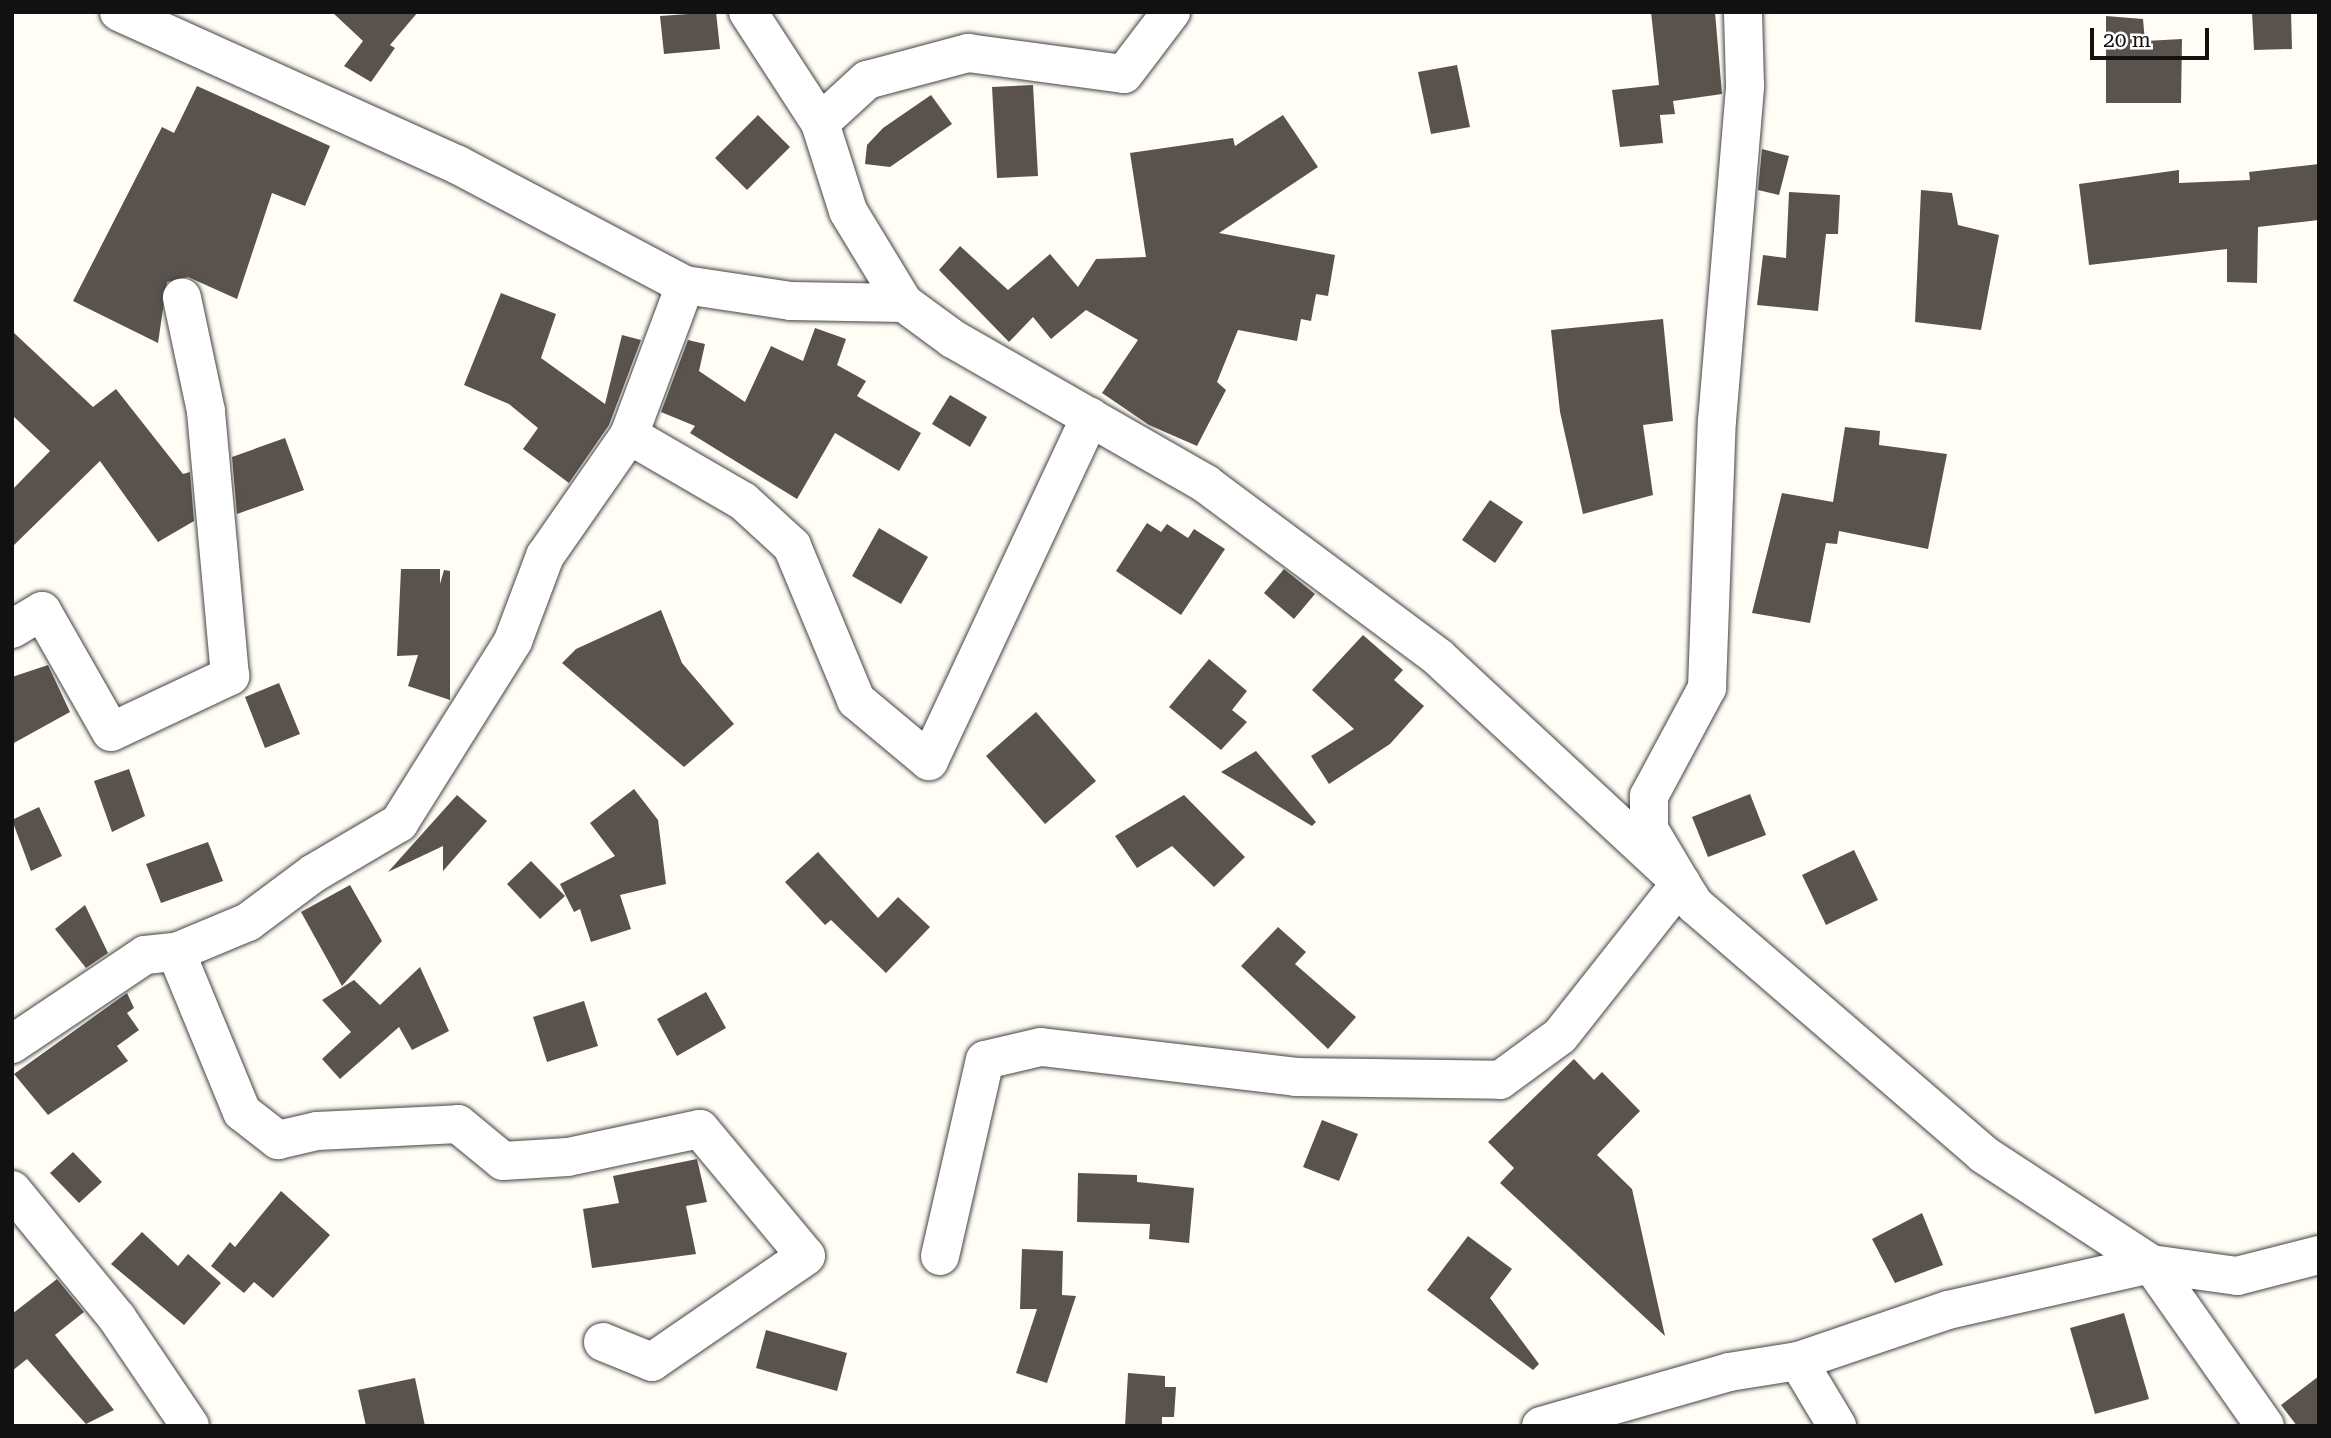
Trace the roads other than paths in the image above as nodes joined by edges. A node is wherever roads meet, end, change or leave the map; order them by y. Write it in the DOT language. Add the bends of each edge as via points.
graph roads {
  1 [pos="119,12"];
  2 [pos="748,12"];
  3 [pos="1171,12"];
  4 [pos="1743,12"];
  5 [pos="820,123"];
  6 [pos="685,285"];
  7 [pos="182,298"];
  8 [pos="904,303"];
  9 [pos="1090,417"];
  10 [pos="629,435"];
  11 [pos="12,629"];
  12 [pos="1681,883"];
  13 [pos="176,952"];
  14 [pos="12,1044"];
  15 [pos="12,1190"];
  16 [pos="2319,1255"];
  17 [pos="940,1256"];
  18 [pos="2151,1264"];
  19 [pos="603,1342"];
  20 [pos="1798,1361"];
  21 [pos="190,1426"];
  22 [pos="1541,1426"];
  23 [pos="1837,1426"];
  24 [pos="2265,1426"];
  1 -- 6 [label="street" via="457,165"];
  2 -- 5 [label="street"];
  3 -- 5 [label="street" via="1124,74 968,53 867,80"];
  4 -- 12 [label="street" via="1745,85 1717,421 1707,688 1649,796 1649,828"];
  5 -- 8 [label="street" via="849,211"];
  6 -- 8 [label="street" via="791,301"];
  6 -- 10 [label="street"];
  7 -- 11 [label="street" via="206,411 230,676 111,732 42,611"];
  8 -- 9 [label="street" via="953,339"];
  9 -- 10 [label="street" via="929,761 856,700 792,546 743,501"];
  9 -- 12 [label="street" via="1206,484 1438,657"];
  10 -- 13 [label="street" via="545,556 513,641 399,823 314,873 248,922"];
  12 -- 17 [label="street" via="1560,1036 1500,1080 1296,1077 1041,1047 985,1060"];
  12 -- 18 [label="street" via="1695,905 1983,1154"];
  13 -- 14 [label="street" via="145,955"];
  13 -- 19 [label="street" via="242,1112 278,1140 317,1131 458,1124 503,1161 568,1157 700,1129 806,1256 652,1362"];
  15 -- 21 [label="street" via="117,1318"];
  16 -- 18 [label="street" via="2237,1276"];
  18 -- 20 [label="street" via="1948,1310"];
  18 -- 24 [label="street"];
  20 -- 22 [label="street" via="1729,1371"];
  20 -- 23 [label="street"];
}
